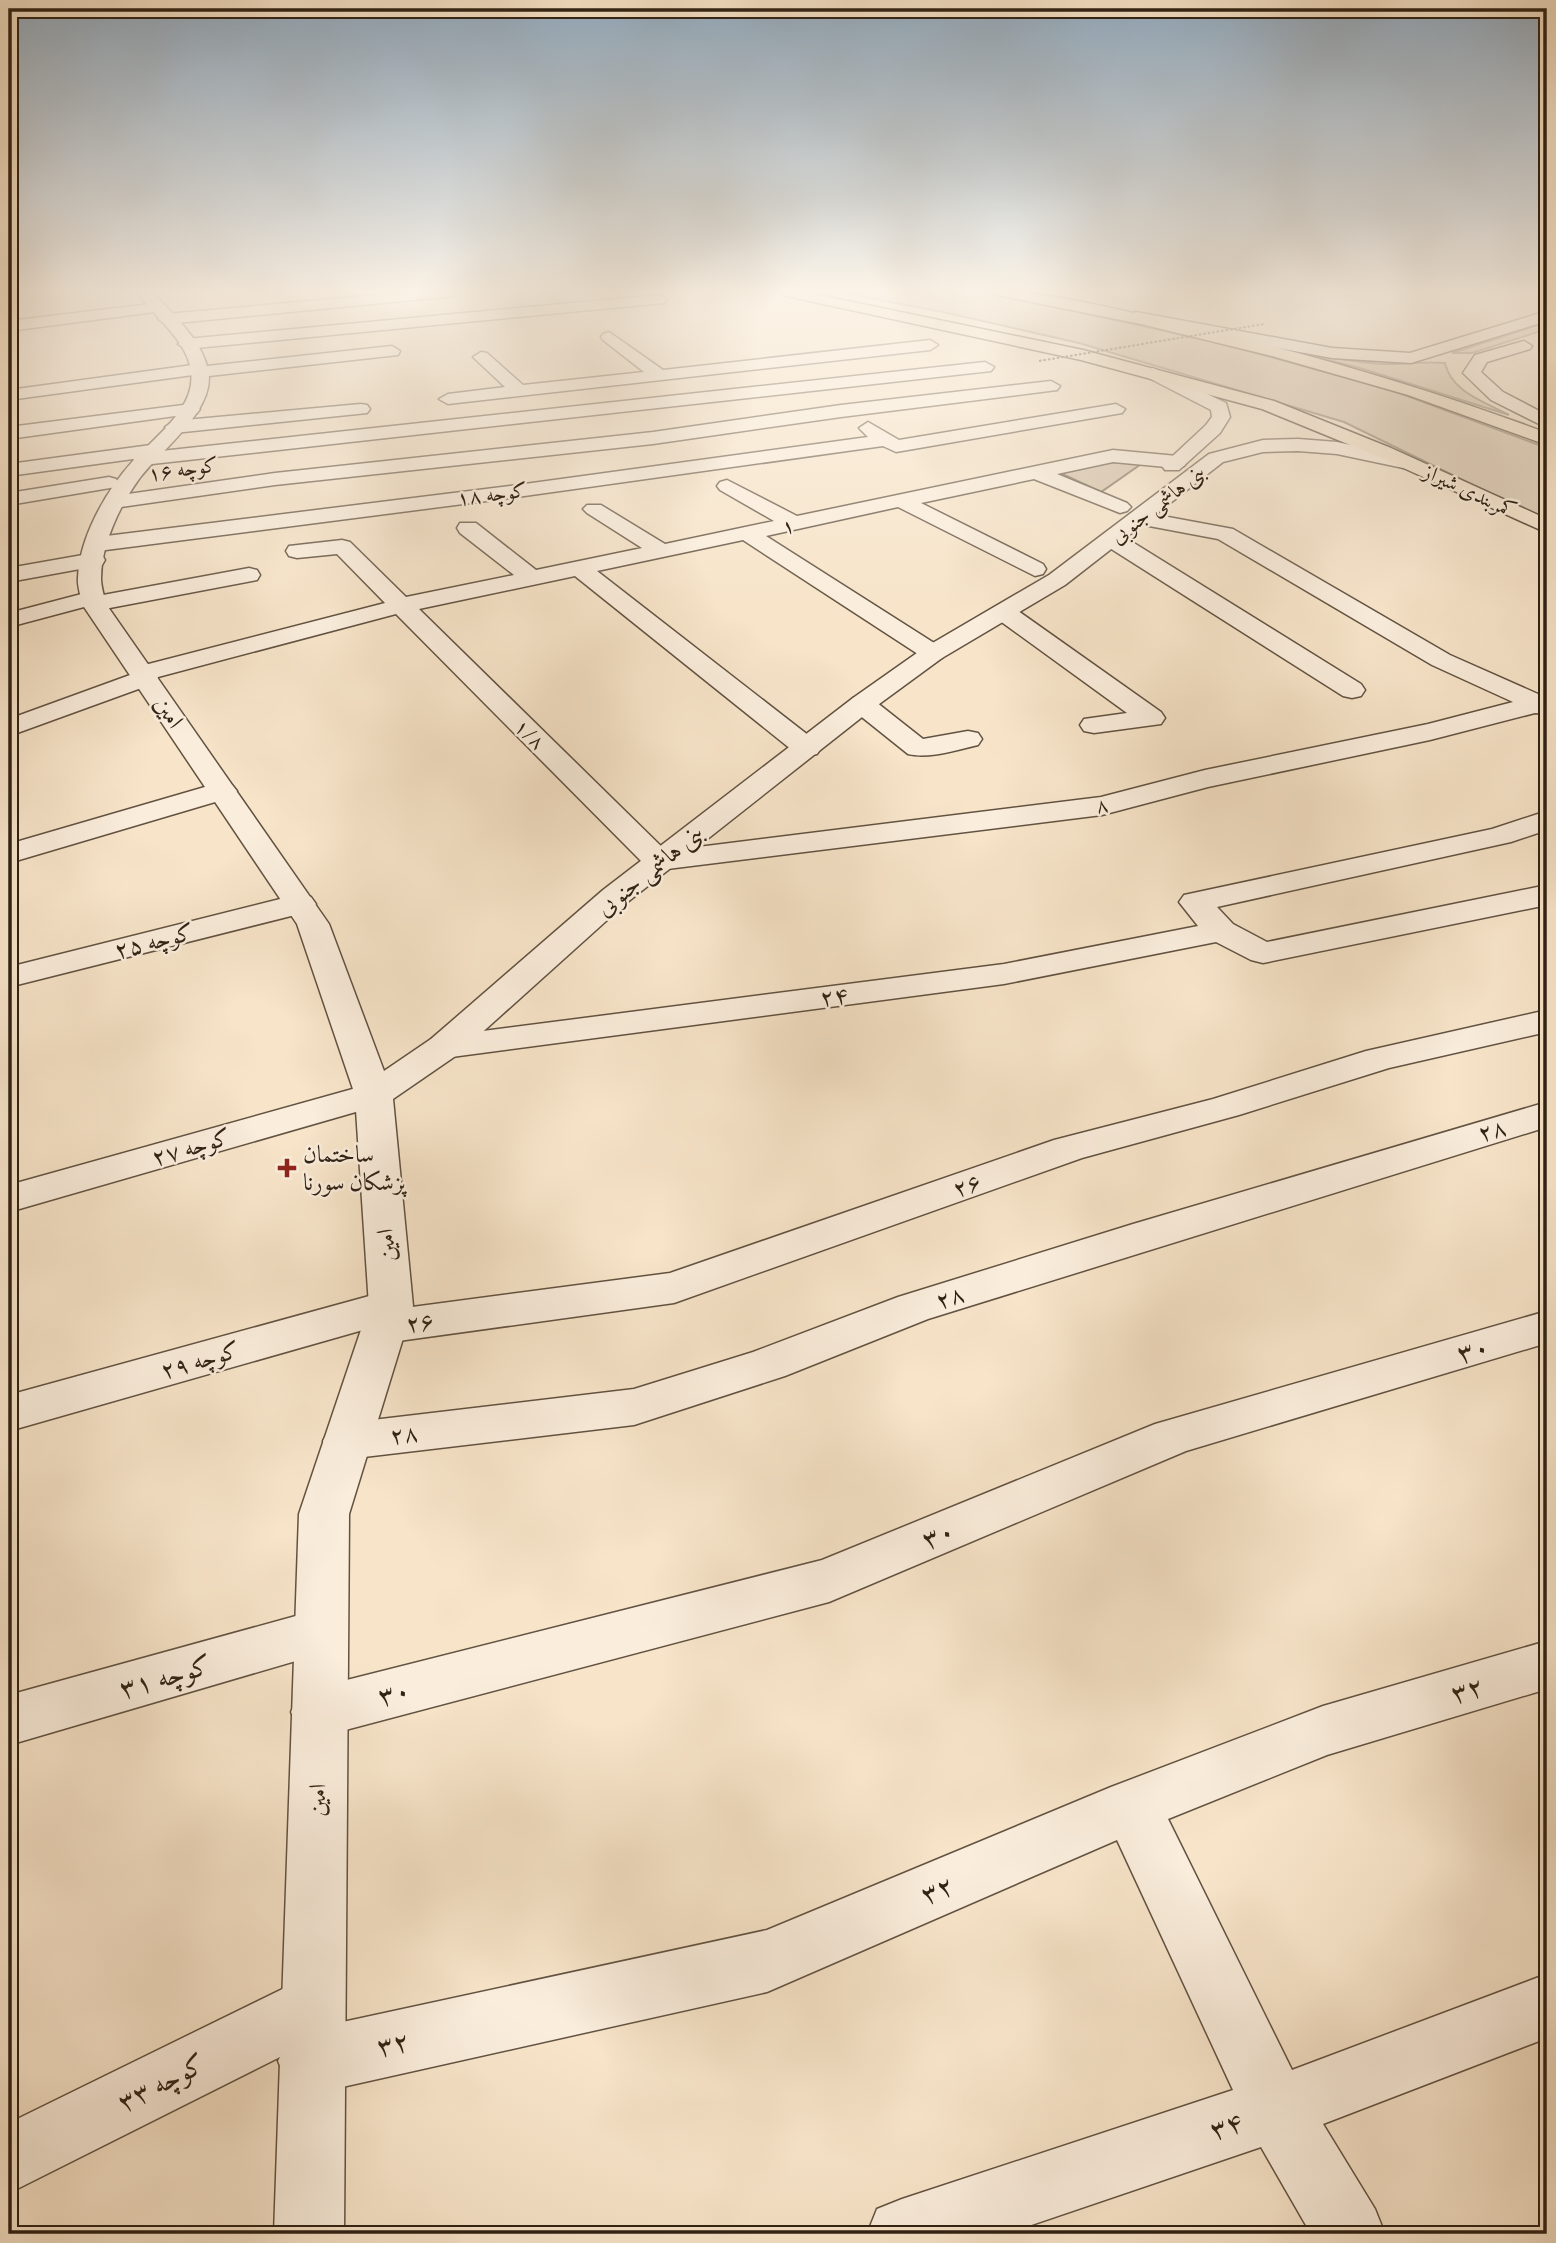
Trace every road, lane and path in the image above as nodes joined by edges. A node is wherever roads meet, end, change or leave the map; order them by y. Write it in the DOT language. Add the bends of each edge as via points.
graph roads {
  1 [pos="196,397"];
  2 [pos="462,397"];
  3 [pos="724,397"];
  4 [pos="961,397"];
  5 [pos="1200,397"];
  6 [pos="1238,397"];
  7 [pos="1424,397"];
  8 [pos="1498,397"];
  9 [pos="425,401"];
  10 [pos="385,406"];
  11 [pos="1116,409"];
  12 [pos="841,411"];
  13 [pos="182,418"];
  14 [pos="1547,422"];
  15 [pos="1213,429"];
  16 [pos="9,433"];
  17 [pos="1249,435"];
  18 [pos="1547,439"];
  19 [pos="886,440"];
  20 [pos="1177,462"];
  21 [pos="141,463"];
  22 [pos="1408,463"];
  23 [pos="9,470"];
  24 [pos="1038,473"];
  25 [pos="950,474"];
  26 [pos="1158,477"];
  27 [pos="727,486"];
  28 [pos="974,487"];
  29 [pos="1139,492"];
  30 [pos="9,499"];
  31 [pos="904,502"];
  32 [pos="104,507"];
  33 [pos="1120,507"];
  34 [pos="594,509"];
  35 [pos="1141,518"];
  36 [pos="795,524"];
  37 [pos="1547,527"];
  38 [pos="468,528"];
  39 [pos="1106,531"];
  40 [pos="748,534"];
  41 [pos="297,551"];
  42 [pos="96,552"];
  43 [pos="663,552"];
  44 [pos="1056,554"];
  45 [pos="580,569"];
  46 [pos="1035,569"];
  47 [pos="9,575"];
  48 [pos="249,575"];
  49 [pos="533,579"];
  50 [pos="93,601"];
  51 [pos="400,606"];
  52 [pos="1005,613"];
  53 [pos="9,620"];
  54 [pos="933,653"];
  55 [pos="144,676"];
  56 [pos="1352,690"];
  57 [pos="862,704"];
  58 [pos="1542,706"];
  59 [pos="1094,725"];
  60 [pos="9,727"];
  61 [pos="968,739"];
  62 [pos="807,748"];
  63 [pos="222,791"];
  64 [pos="1547,820"];
  65 [pos="9,854"];
  66 [pos="659,861"];
  67 [pos="1547,895"];
  68 [pos="300,904"];
  69 [pos="1221,931"];
  70 [pos="9,977"];
  71 [pos="1547,1021"];
  72 [pos="444,1047"];
  73 [pos="374,1095"];
  74 [pos="1547,1114"];
  75 [pos="9,1199"];
  76 [pos="388,1317"];
  77 [pos="1547,1327"];
  78 [pos="9,1413"];
  79 [pos="347,1441"];
  80 [pos="321,1632"];
  81 [pos="1547,1665"];
  82 [pos="319,1712"];
  83 [pos="9,1720"];
  84 [pos="1131,1806"];
  85 [pos="1547,2006"];
  86 [pos="312,2034"];
  87 [pos="1276,2109"];
  88 [pos="9,2159"];
  89 [pos="309,2234"];
  90 [pos="902,2234"];
  91 [pos="1350,2234"];
  1 -- 13 [label="street"];
  2 -- 9 [label="street"];
  3 -- 21 [label="street"];
  4 -- 12 [label="street, کوچه ۱۶"];
  5 -- 15 [label="street, بنی هاشمی جنوبی" via="1220,407 1222,417"];
  6 -- 22 [label="highway, کمربندی شیراز"];
  7 -- 18 [label="highway"];
  8 -- 14 [label="street"];
  10 -- 13 [label="street"];
  11 -- 19 [label="street, کوچه ۱۸" via="896,446"];
  12 -- 19 [label="street"];
  12 -- 32 [label="street, کوچه ۱۶" via="653,438 275,479"];
  13 -- 16 [label="street"];
  13 -- 21 [label="street"];
  15 -- 17 [label="street"];
  15 -- 20 [label="street, بنی هاشمی جنوبی"];
  17 -- 22 [label="street, بنی هاشمی جنوبی"];
  17 -- 35 [label="street, بنی هاشمی جنوبی"];
  19 -- 42 [label="street, کوچه ۱۸"];
  20 -- 24 [label="street, ۱" via="1113,456"];
  20 -- 26 [label="street, بنی هاشمی جنوبی"];
  21 -- 23 [label="street"];
  21 -- 30 [label="street"];
  21 -- 32 [label="street"];
  22 -- 37 [label="highway, کمربندی شیراز"];
  24 -- 28 [label="street, ۱"];
  24 -- 33 [label="street"];
  25 -- 28 [label="street"];
  27 -- 36 [label="street"];
  28 -- 31 [label="street, ۱"];
  29 -- 33 [label="street, بنی هاشمی جنوبی"];
  31 -- 36 [label="street, ۱"];
  31 -- 46 [label="street"];
  32 -- 42 [label="street"];
  33 -- 39 [label="street, بنی هاشمی جنوبی"];
  34 -- 43 [label="street"];
  35 -- 39 [label="street, بنی هاشمی جنوبی"];
  35 -- 58 [label="street" via="1225,534 1440,660"];
  36 -- 40 [label="street, ۱"];
  38 -- 49 [label="street"];
  39 -- 52 [label="street, بنی هاشمی جنوبی"];
  39 -- 56 [label="street"];
  40 -- 43 [label="street, ۱"];
  40 -- 54 [label="street"];
  41 -- 51 [label="street, ۱/۸" via="342,547"];
  42 -- 47 [label="street, کوچه ۱۸"];
  42 -- 50 [label="street" via="89,578"];
  43 -- 45 [label="street, ۱"];
  44 -- 46 [label="street, بنی هاشمی جنوبی"];
  45 -- 49 [label="street, ۱"];
  45 -- 62 [label="street"];
  46 -- 54 [label="street, بنی هاشمی جنوبی" via="983,607"];
  48 -- 50 [label="street"];
  49 -- 51 [label="street, ۱"];
  50 -- 53 [label="street"];
  50 -- 55 [label="street, امین"];
  51 -- 55 [label="street, ۱"];
  51 -- 66 [label="street, ۱/۸"];
  52 -- 54 [label="street, بنی هاشمی جنوبی"];
  52 -- 59 [label="street" via="1151,718"];
  54 -- 57 [label="street, بنی هاشمی جنوبی"];
  55 -- 60 [label="street, ۱"];
  55 -- 63 [label="street, امین"];
  57 -- 61 [label="street" via="918,748"];
  57 -- 62 [label="street, بنی هاشمی جنوبی"];
  58 -- 66 [label="street, ۸" via="1205,779 1102,806"];
  62 -- 66 [label="street, بنی هاشمی جنوبی"];
  63 -- 65 [label="street"];
  63 -- 68 [label="street, امین"];
  64 -- 69 [label="street" via="1500,836 1195,902"];
  66 -- 72 [label="street, بنی هاشمی جنوبی"];
  67 -- 69 [label="street" via="1263,953"];
  68 -- 70 [label="street, کوچه ۲۵"];
  68 -- 73 [label="street, امین" via="313,924"];
  69 -- 72 [label="street, ۲۴" via="1004,974"];
  71 -- 76 [label="street, ۲۶" via="1379,1059 1226,1107 1068,1149 674,1288"];
  72 -- 73 [label="street, بنی هاشمی جنوبی"];
  73 -- 75 [label="street, کوچه ۲۷"];
  73 -- 76 [label="street, امین"];
  74 -- 79 [label="street, ۲۸" via="953,1296 769,1364 634,1407"];
  76 -- 78 [label="street, کوچه ۲۹"];
  76 -- 79 [label="street, امین"];
  77 -- 82 [label="street, ۳۰" via="1172,1437 829,1580"];
  79 -- 80 [label="street, امین" via="324,1514"];
  80 -- 82 [label="street, امین"];
  80 -- 83 [label="street, کوچه ۳۱"];
  81 -- 84 [label="street, ۳۲" via="1323,1731"];
  82 -- 86 [label="street, امین"];
  84 -- 86 [label="street, ۳۲" via="767,1961"];
  84 -- 87 [label="street"];
  85 -- 87 [label="street, ۳۴"];
  86 -- 88 [label="street, کوچه ۳۳"];
  86 -- 89 [label="street, امین"];
  87 -- 90 [label="street, ۳۴"];
  87 -- 91 [label="street"];
}
